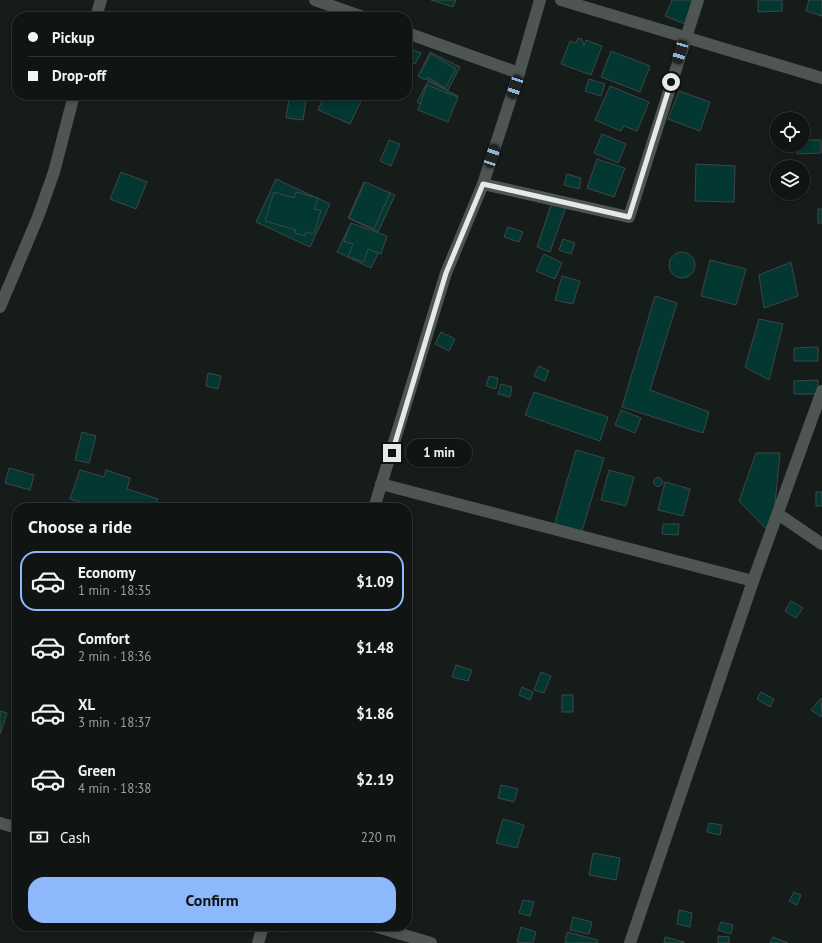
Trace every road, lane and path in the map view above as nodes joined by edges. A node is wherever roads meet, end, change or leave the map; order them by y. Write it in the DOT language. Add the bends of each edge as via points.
graph roads {
  1 [pos="101,0"];
  2 [pos="316,0"];
  3 [pos="540,0"];
  4 [pos="561,0"];
  5 [pos="698,0"];
  6 [pos="97,12"];
  7 [pos="349,12"];
  8 [pos="412,35"];
  9 [pos="685,37"];
  10 [pos="520,73"];
  11 [pos="822,78"];
  12 [pos="73,100"];
  13 [pos="483,184"];
  14 [pos="0,307"];
  15 [pos="822,391"];
  16 [pos="381,484"];
  17 [pos="375,503"];
  18 [pos="778,514"];
  19 [pos="822,544"];
  20 [pos="753,581"];
  21 [pos="0,823"];
  22 [pos="12,827"];
  23 [pos="262,931"];
  24 [pos="390,931"];
  25 [pos="258,943"];
  26 [pos="430,943"];
  27 [pos="630,943"];
  1 -- 6 [label="street"];
  2 -- 7 [label="street"];
  3 -- 10 [label="street"];
  4 -- 9 [label="street"];
  5 -- 9 [label="street"];
  8 -- 10 [label="street"];
  9 -- 11 [label="street"];
  9 -- 13 [label="street" via="629,217"];
  10 -- 13 [label="street"];
  12 -- 14 [label="street" via="54,172"];
  13 -- 16 [label="street" via="446,273"];
  15 -- 18 [label="street"];
  16 -- 17 [label="street"];
  16 -- 20 [label="street"];
  18 -- 19 [label="street"];
  18 -- 20 [label="street"];
  20 -- 27 [label="street"];
  21 -- 22 [label="street"];
  23 -- 25 [label="street"];
  24 -- 26 [label="street"];
}
